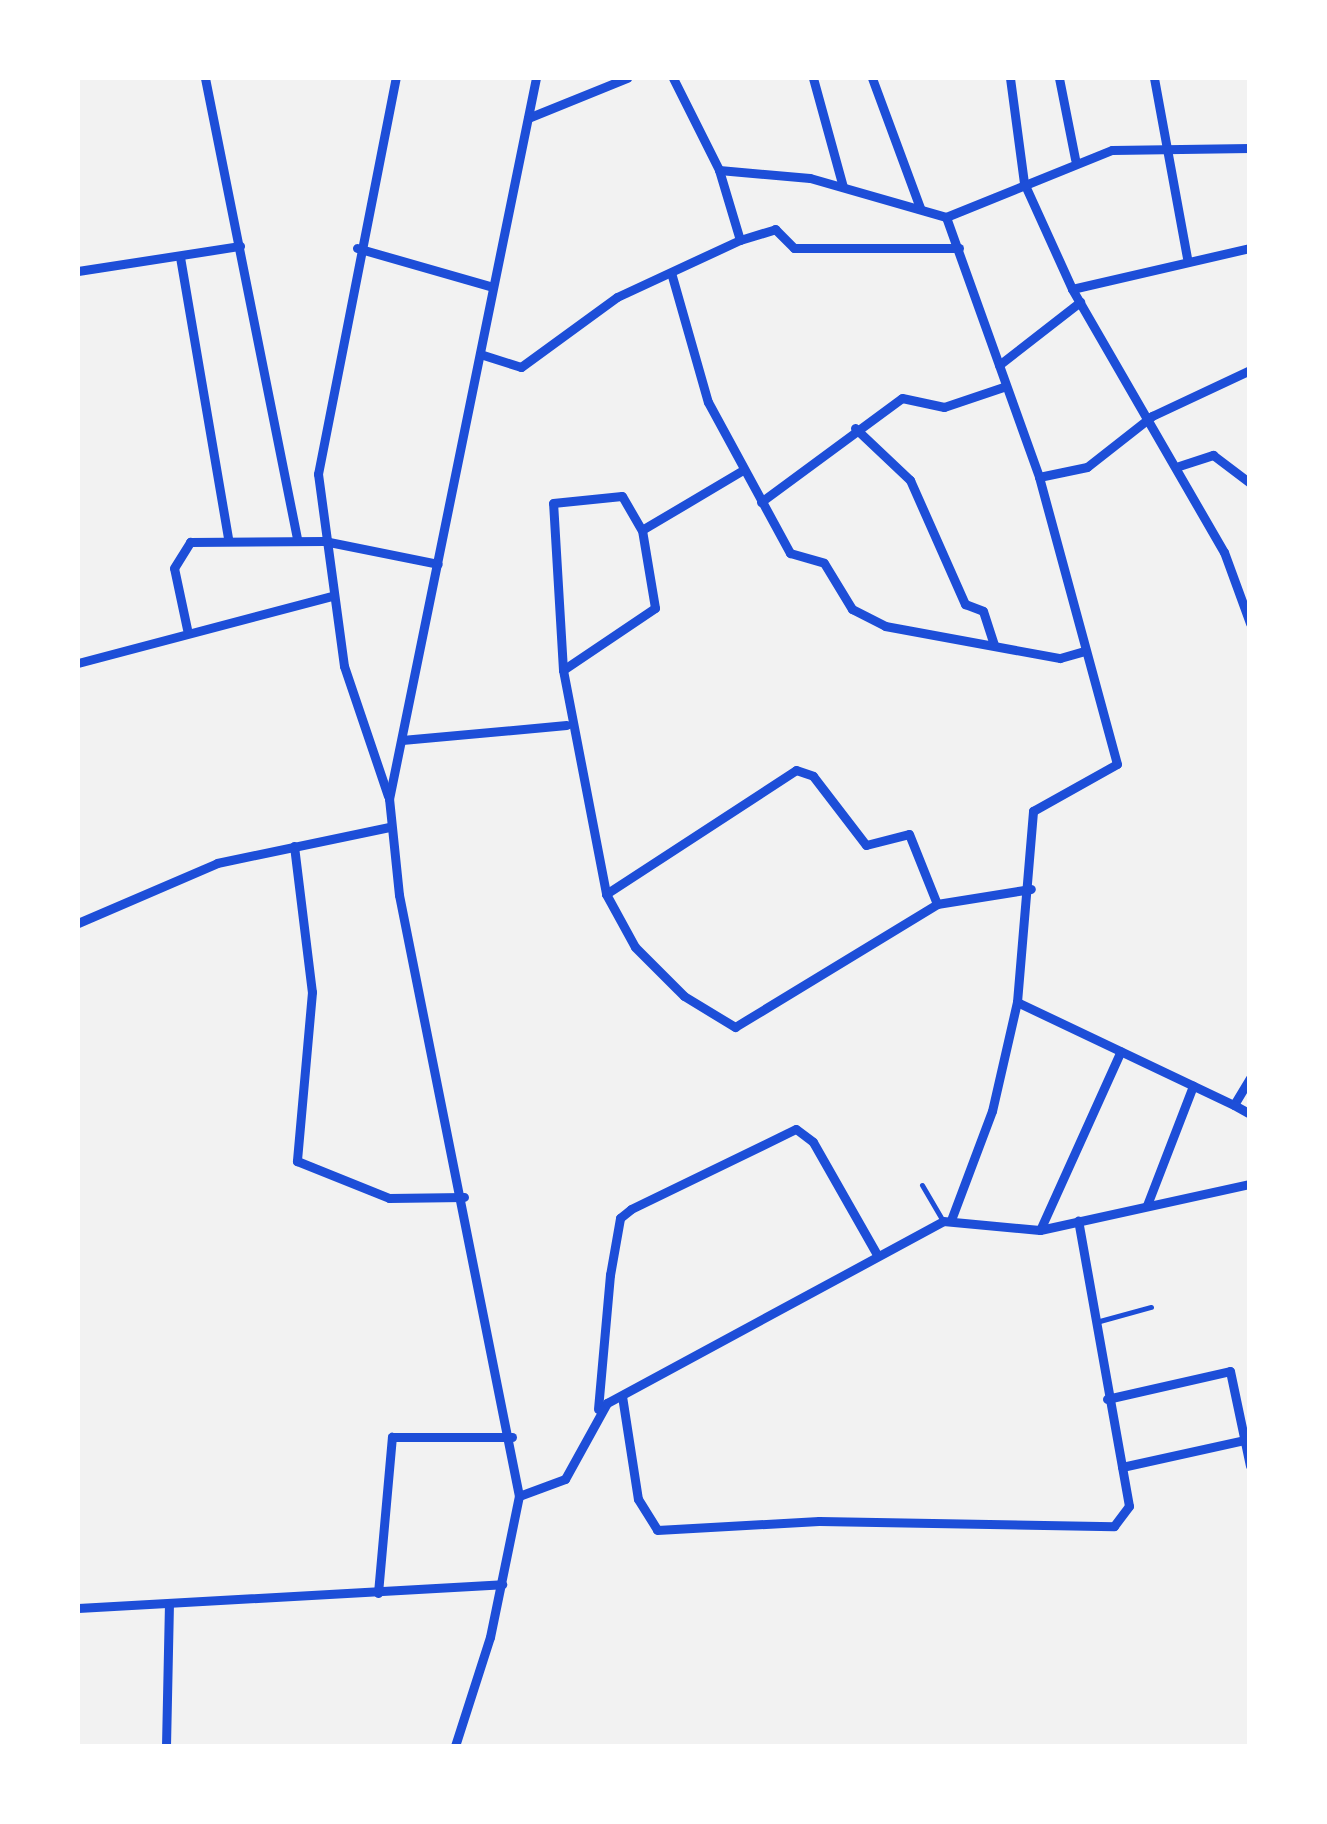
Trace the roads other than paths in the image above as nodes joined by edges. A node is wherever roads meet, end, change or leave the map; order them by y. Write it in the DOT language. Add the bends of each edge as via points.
graph roads {
  1 [pos="204,78"];
  2 [pos="396,78"];
  3 [pos="536,78"];
  4 [pos="626,78"];
  5 [pos="673,78"];
  6 [pos="813,78"];
  7 [pos="872,78"];
  8 [pos="1010,78"];
  9 [pos="1058,78"];
  10 [pos="1154,78"];
  11 [pos="528,118"];
  12 [pos="1168,147"];
  13 [pos="1250,148"];
  14 [pos="1075,160"];
  15 [pos="719,170"];
  16 [pos="1024,183"];
  17 [pos="843,187"];
  18 [pos="920,208"];
  19 [pos="946,217"];
  20 [pos="740,240"];
  21 [pos="240,246"];
  22 [pos="357,248"];
  23 [pos="959,248"];
  24 [pos="1250,248"];
  25 [pos="180,257"];
  26 [pos="1186,258"];
  27 [pos="78,271"];
  28 [pos="672,276"];
  29 [pos="494,288"];
  30 [pos="1072,289"];
  31 [pos="1080,302"];
  32 [pos="480,354"];
  33 [pos="999,365"];
  34 [pos="1250,370"];
  35 [pos="1006,386"];
  36 [pos="1152,416"];
  37 [pos="854,428"];
  38 [pos="1178,466"];
  39 [pos="743,470"];
  40 [pos="1039,478"];
  41 [pos="1250,483"];
  42 [pos="760,502"];
  43 [pos="642,530"];
  44 [pos="298,539"];
  45 [pos="228,540"];
  46 [pos="324,541"];
  47 [pos="438,564"];
  48 [pos="1250,588"];
  49 [pos="1238,592"];
  50 [pos="332,596"];
  51 [pos="1250,623"];
  52 [pos="187,629"];
  53 [pos="994,645"];
  54 [pos="1085,651"];
  55 [pos="78,663"];
  56 [pos="562,670"];
  57 [pos="566,725"];
  58 [pos="402,740"];
  59 [pos="389,799"];
  60 [pos="389,827"];
  61 [pos="294,846"];
  62 [pos="1031,890"];
  63 [pos="606,894"];
  64 [pos="937,904"];
  65 [pos="78,923"];
  66 [pos="1017,1002"];
  67 [pos="1121,1051"];
  68 [pos="1250,1078"];
  69 [pos="1193,1086"];
  70 [pos="1234,1105"];
  71 [pos="1250,1114"];
  72 [pos="1250,1184"];
  73 [pos="922,1185"];
  74 [pos="464,1197"];
  75 [pos="1147,1205"];
  76 [pos="947,1221"];
  77 [pos="1078,1221"];
  78 [pos="1040,1230"];
  79 [pos="876,1253"];
  80 [pos="1151,1308"];
  81 [pos="1095,1322"];
  82 [pos="622,1396"];
  83 [pos="1108,1399"];
  84 [pos="598,1409"];
  85 [pos="512,1437"];
  86 [pos="1245,1440"];
  87 [pos="1250,1466"];
  88 [pos="1122,1467"];
  89 [pos="519,1496"];
  90 [pos="502,1584"];
  91 [pos="378,1593"];
  92 [pos="169,1606"];
  93 [pos="78,1608"];
  94 [pos="166,1746"];
  95 [pos="455,1746"];
  1 -- 21 [label="street"];
  2 -- 22 [label="street"];
  3 -- 11 [label="street"];
  4 -- 11 [label="street"];
  5 -- 15 [label="street"];
  6 -- 17 [label="street"];
  7 -- 18 [label="street"];
  8 -- 16 [label="street"];
  9 -- 14 [label="street"];
  10 -- 12 [label="street"];
  11 -- 29 [label="street"];
  12 -- 13 [label="street"];
  12 -- 14 [label="street"];
  12 -- 26 [label="street"];
  14 -- 16 [label="street"];
  15 -- 17 [label="street"];
  15 -- 20 [label="street"];
  16 -- 19 [label="street"];
  16 -- 30 [label="street"];
  17 -- 18 [label="street"];
  18 -- 19 [label="street"];
  19 -- 23 [label="street"];
  20 -- 23 [label="street" via="774,229 794,248"];
  20 -- 28 [label="street"];
  21 -- 25 [label="street"];
  21 -- 44 [label="street"];
  22 -- 29 [label="street"];
  22 -- 46 [label="street" via="318,474"];
  23 -- 33 [label="street"];
  24 -- 26 [label="street"];
  25 -- 27 [label="street"];
  25 -- 45 [label="street"];
  26 -- 30 [label="street"];
  28 -- 32 [label="street" via="617,297 521,367"];
  28 -- 39 [label="street" via="708,402"];
  29 -- 32 [label="street"];
  30 -- 31 [label="street"];
  31 -- 33 [label="street"];
  31 -- 36 [label="street"];
  32 -- 47 [label="street"];
  33 -- 35 [label="street"];
  34 -- 36 [label="street"];
  35 -- 37 [label="street" via="944,407 906,396"];
  35 -- 40 [label="street"];
  36 -- 38 [label="street"];
  36 -- 40 [label="street" via="1087,467"];
  37 -- 42 [label="street"];
  37 -- 53 [label="street" via="910,480 965,604 982,610"];
  38 -- 41 [label="street" via="1213,454"];
  38 -- 49 [label="street"];
  39 -- 42 [label="street"];
  39 -- 43 [label="street"];
  40 -- 54 [label="street"];
  42 -- 53 [label="street" via="790,553 824,563 858,614"];
  43 -- 56 [label="street" via="655,608"];
  43 -- 56 [label="street" via="622,496 553,504"];
  44 -- 45 [label="street"];
  44 -- 46 [label="street"];
  45 -- 52 [label="street" via="176,553"];
  46 -- 47 [label="street"];
  46 -- 50 [label="street"];
  47 -- 58 [label="street"];
  48 -- 49 [label="street"];
  49 -- 51 [label="street"];
  50 -- 52 [label="street"];
  50 -- 59 [label="street" via="353,698"];
  52 -- 55 [label="street"];
  53 -- 54 [label="street" via="1060,658"];
  54 -- 62 [label="street" via="1116,768 1037,804"];
  56 -- 57 [label="street"];
  57 -- 58 [label="street"];
  57 -- 63 [label="street"];
  58 -- 59 [label="street"];
  59 -- 60 [label="street"];
  60 -- 61 [label="street"];
  60 -- 74 [label="street"];
  61 -- 65 [label="street" via="217,863"];
  61 -- 74 [label="street" via="312,992 297,1161 389,1198"];
  62 -- 64 [label="street"];
  62 -- 66 [label="street"];
  63 -- 64 [label="street" via="635,946 684,996 735,1027"];
  63 -- 64 [label="street" via="716,830 796,770 813,776 866,845 909,834"];
  66 -- 67 [label="street"];
  66 -- 76 [label="street" via="992,1111"];
  67 -- 69 [label="street"];
  67 -- 78 [label="street"];
  68 -- 70 [label="street"];
  69 -- 70 [label="street"];
  69 -- 75 [label="street"];
  70 -- 71 [label="street"];
  72 -- 75 [label="street"];
  73 -- 76 [label="lane"];
  74 -- 85 [label="street"];
  75 -- 77 [label="street"];
  76 -- 78 [label="street"];
  76 -- 79 [label="street"];
  77 -- 78 [label="street"];
  77 -- 81 [label="street"];
  79 -- 82 [label="street"];
  79 -- 84 [label="street" via="813,1142 796,1129 631,1209 620,1218 610,1275"];
  80 -- 81 [label="lane"];
  81 -- 83 [label="street"];
  82 -- 84 [label="street"];
  82 -- 88 [label="street" via="638,1499 648,1523 668,1532 820,1521 1093,1530 1130,1513"];
  83 -- 86 [label="street" via="1230,1371"];
  83 -- 88 [label="street"];
  84 -- 89 [label="street" via="566,1479"];
  85 -- 89 [label="street"];
  85 -- 91 [label="street" via="392,1437"];
  86 -- 87 [label="street"];
  86 -- 88 [label="street"];
  89 -- 90 [label="street"];
  90 -- 91 [label="street"];
  90 -- 95 [label="street"];
  91 -- 92 [label="street"];
  92 -- 93 [label="street"];
  92 -- 94 [label="street"];
}
